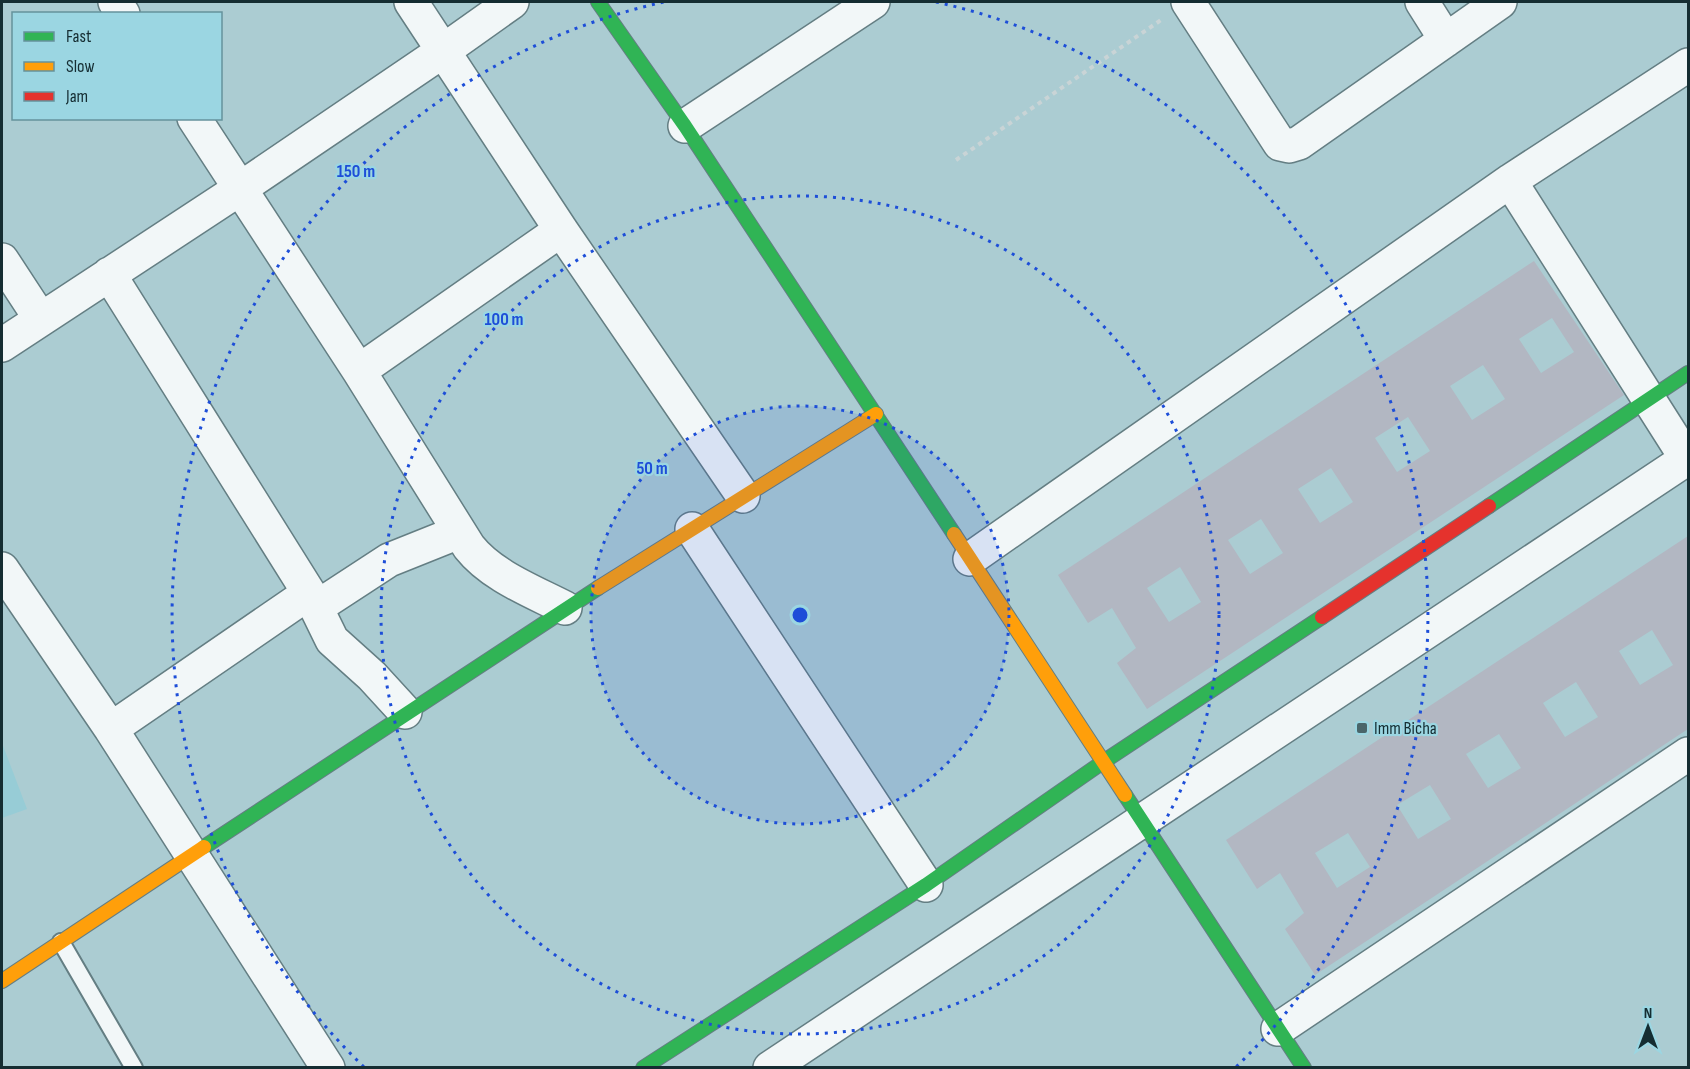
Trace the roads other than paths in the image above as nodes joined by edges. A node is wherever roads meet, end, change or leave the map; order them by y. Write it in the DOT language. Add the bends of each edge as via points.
graph roads {
  1 [pos="411,2"];
  2 [pos="512,2"];
  3 [pos="598,2"];
  4 [pos="873,2"];
  5 [pos="1188,2"];
  6 [pos="1422,2"];
  7 [pos="1500,2"];
  8 [pos="1446,40"];
  9 [pos="443,51"];
  10 [pos="1689,65"];
  11 [pos="195,120"];
  12 [pos="685,126"];
  13 [pos="1510,182"];
  14 [pos="241,188"];
  15 [pos="561,230"];
  16 [pos="2,260"];
  17 [pos="109,274"];
  18 [pos="40,318"];
  19 [pos="2,345"];
  20 [pos="359,371"];
  21 [pos="1689,373"];
  22 [pos="1649,400"];
  23 [pos="876,414"];
  24 [pos="1688,459"];
  25 [pos="743,496"];
  26 [pos="692,529"];
  27 [pos="459,532"];
  28 [pos="970,560"];
  29 [pos="2,569"];
  30 [pos="313,600"];
  31 [pos="565,608"];
  32 [pos="405,712"];
  33 [pos="111,729"];
  34 [pos="1689,754"];
  35 [pos="1103,762"];
  36 [pos="1141,821"];
  37 [pos="193,855"];
  38 [pos="926,885"];
  39 [pos="61,942"];
  40 [pos="2,981"];
  41 [pos="1278,1029"];
  42 [pos="134,1068"];
  43 [pos="328,1068"];
  44 [pos="643,1068"];
  45 [pos="770,1068"];
  46 [pos="1304,1068"];
  1 -- 9 [label="street"];
  2 -- 9 [label="street"];
  3 -- 12 [label="street"];
  4 -- 12 [label="street"];
  5 -- 8 [label="street" via="1280,144 1289,146 1299,143"];
  6 -- 8 [label="street"];
  7 -- 8 [label="street"];
  9 -- 14 [label="street"];
  9 -- 15 [label="street"];
  10 -- 13 [label="street"];
  11 -- 14 [label="street"];
  12 -- 23 [label="street"];
  13 -- 22 [label="street"];
  13 -- 28 [label="street"];
  14 -- 17 [label="street"];
  14 -- 20 [label="street"];
  15 -- 20 [label="street"];
  15 -- 25 [label="street"];
  16 -- 18 [label="street"];
  17 -- 18 [label="street"];
  17 -- 30 [label="street"];
  18 -- 19 [label="street"];
  20 -- 27 [label="street"];
  21 -- 22 [label="street"];
  22 -- 24 [label="street"];
  22 -- 35 [label="street"];
  23 -- 25 [label="street"];
  23 -- 28 [label="street"];
  24 -- 36 [label="street"];
  25 -- 26 [label="street"];
  26 -- 31 [label="street"];
  26 -- 38 [label="street"];
  27 -- 30 [label="street" via="402,554"];
  27 -- 31 [label="street" via="487,566"];
  28 -- 35 [label="street"];
  29 -- 33 [label="street"];
  30 -- 32 [label="street" via="332,640"];
  30 -- 33 [label="street"];
  31 -- 32 [label="street"];
  32 -- 37 [label="street"];
  33 -- 37 [label="street"];
  34 -- 41 [label="street"];
  35 -- 36 [label="street"];
  35 -- 38 [label="street"];
  36 -- 41 [label="street"];
  36 -- 45 [label="street"];
  37 -- 39 [label="street"];
  37 -- 43 [label="street"];
  38 -- 44 [label="street"];
  39 -- 40 [label="street"];
  39 -- 42 [label="lane"];
  41 -- 46 [label="street"];
}
